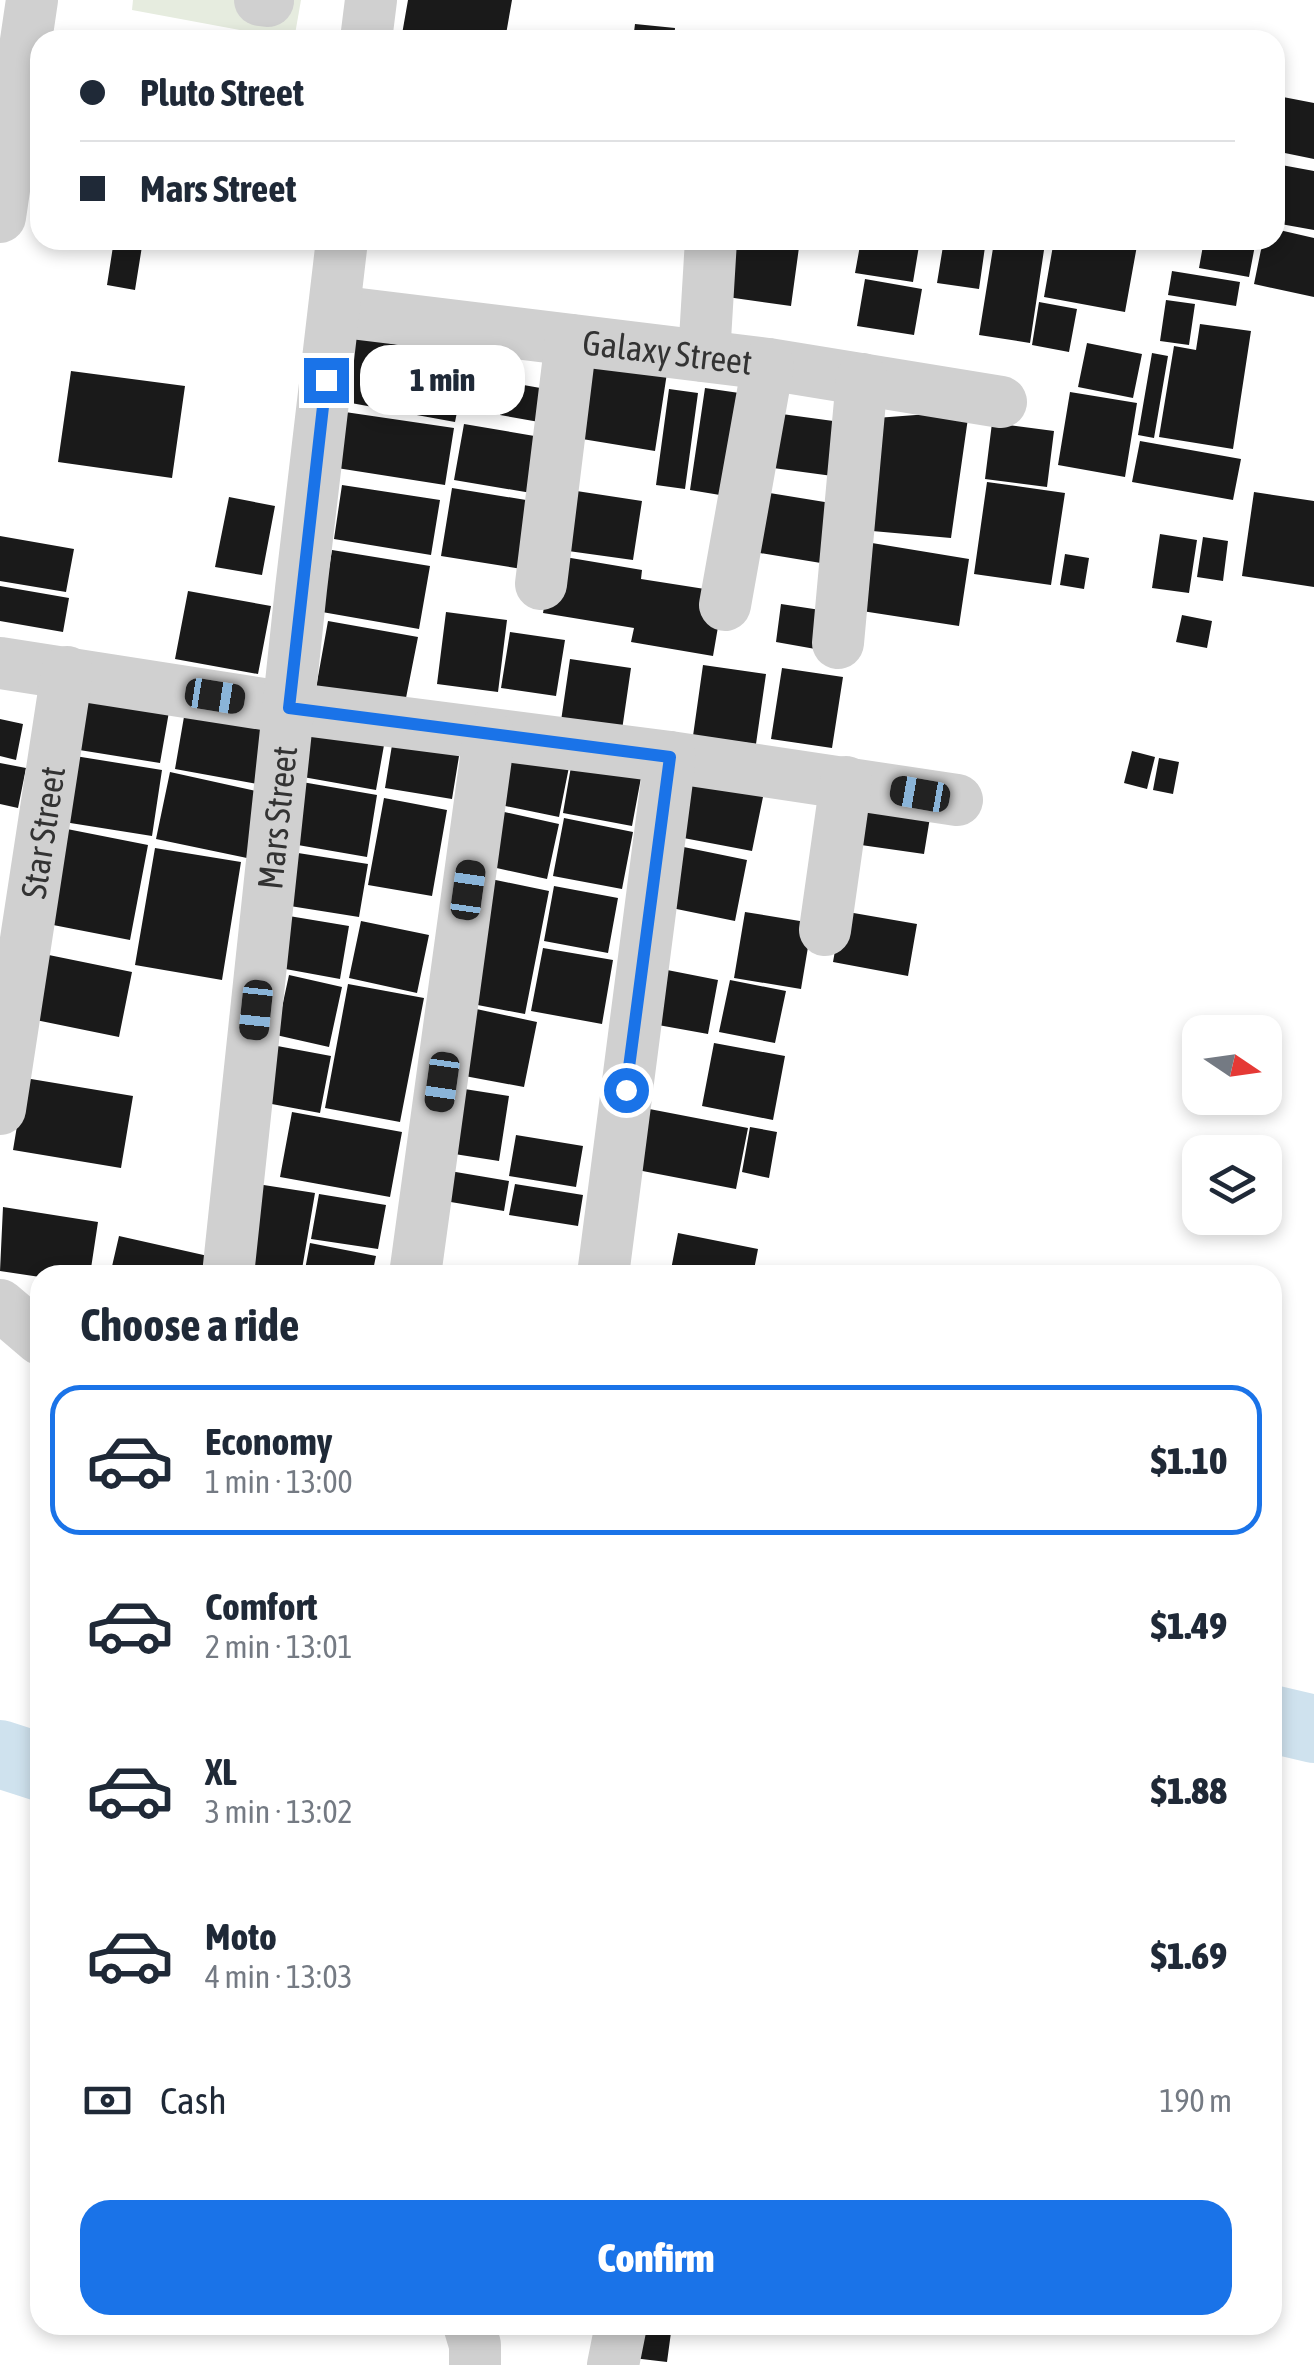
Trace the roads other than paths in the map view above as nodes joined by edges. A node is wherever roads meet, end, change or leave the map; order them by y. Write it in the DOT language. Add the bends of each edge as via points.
graph roads {
  1 [pos="32,0"];
  2 [pos="260,0"];
  3 [pos="371,0"];
  4 [pos="268,1"];
  5 [pos="367,30"];
  6 [pos="10,76"];
  7 [pos="27,132"];
  8 [pos="0,217"];
  9 [pos="341,250"];
  10 [pos="711,250"];
  11 [pos="335,311"];
  12 [pos="571,340"];
  13 [pos="704,356"];
  14 [pos="768,364"];
  15 [pos="862,378"];
  16 [pos="1001,402"];
  17 [pos="541,584"];
  18 [pos="725,605"];
  19 [pos="838,642"];
  20 [pos="0,663"];
  21 [pos="67,672"];
  22 [pos="289,708"];
  23 [pos="490,736"];
  24 [pos="670,757"];
  25 [pos="846,782"];
  26 [pos="957,800"];
  27 [pos="825,930"];
  28 [pos="0,1109"];
  29 [pos="229,1265"];
  30 [pos="416,1265"];
  31 [pos="604,1265"];
  32 [pos="0,1305"];
  33 [pos="30,1330"];
  34 [pos="472,2335"];
  35 [pos="619,2335"];
  36 [pos="475,2365"];
  37 [pos="613,2365"];
  1 -- 6 [label="street"];
  2 -- 4 [label="street"];
  3 -- 5 [label="street"];
  6 -- 7 [label="street"];
  7 -- 8 [label="street"];
  9 -- 11 [label="street, Mars Street"];
  10 -- 13 [label="street"];
  11 -- 12 [label="street, Galaxy Street"];
  11 -- 22 [label="street, Mars Street"];
  12 -- 13 [label="street, Galaxy Street"];
  12 -- 17 [label="street"];
  13 -- 14 [label="street, Galaxy Street"];
  14 -- 15 [label="street, Galaxy Street"];
  14 -- 18 [label="street"];
  15 -- 16 [label="street, Galaxy Street"];
  15 -- 19 [label="street"];
  20 -- 21 [label="street"];
  21 -- 22 [label="street"];
  21 -- 28 [label="street, Star Street"];
  22 -- 23 [label="street"];
  22 -- 29 [label="street, Mars Street"];
  23 -- 24 [label="street"];
  23 -- 30 [label="street"];
  24 -- 25 [label="street"];
  24 -- 31 [label="street"];
  25 -- 26 [label="street"];
  25 -- 27 [label="street"];
  32 -- 33 [label="street"];
  34 -- 36 [label="street"];
  35 -- 37 [label="street"];
}
